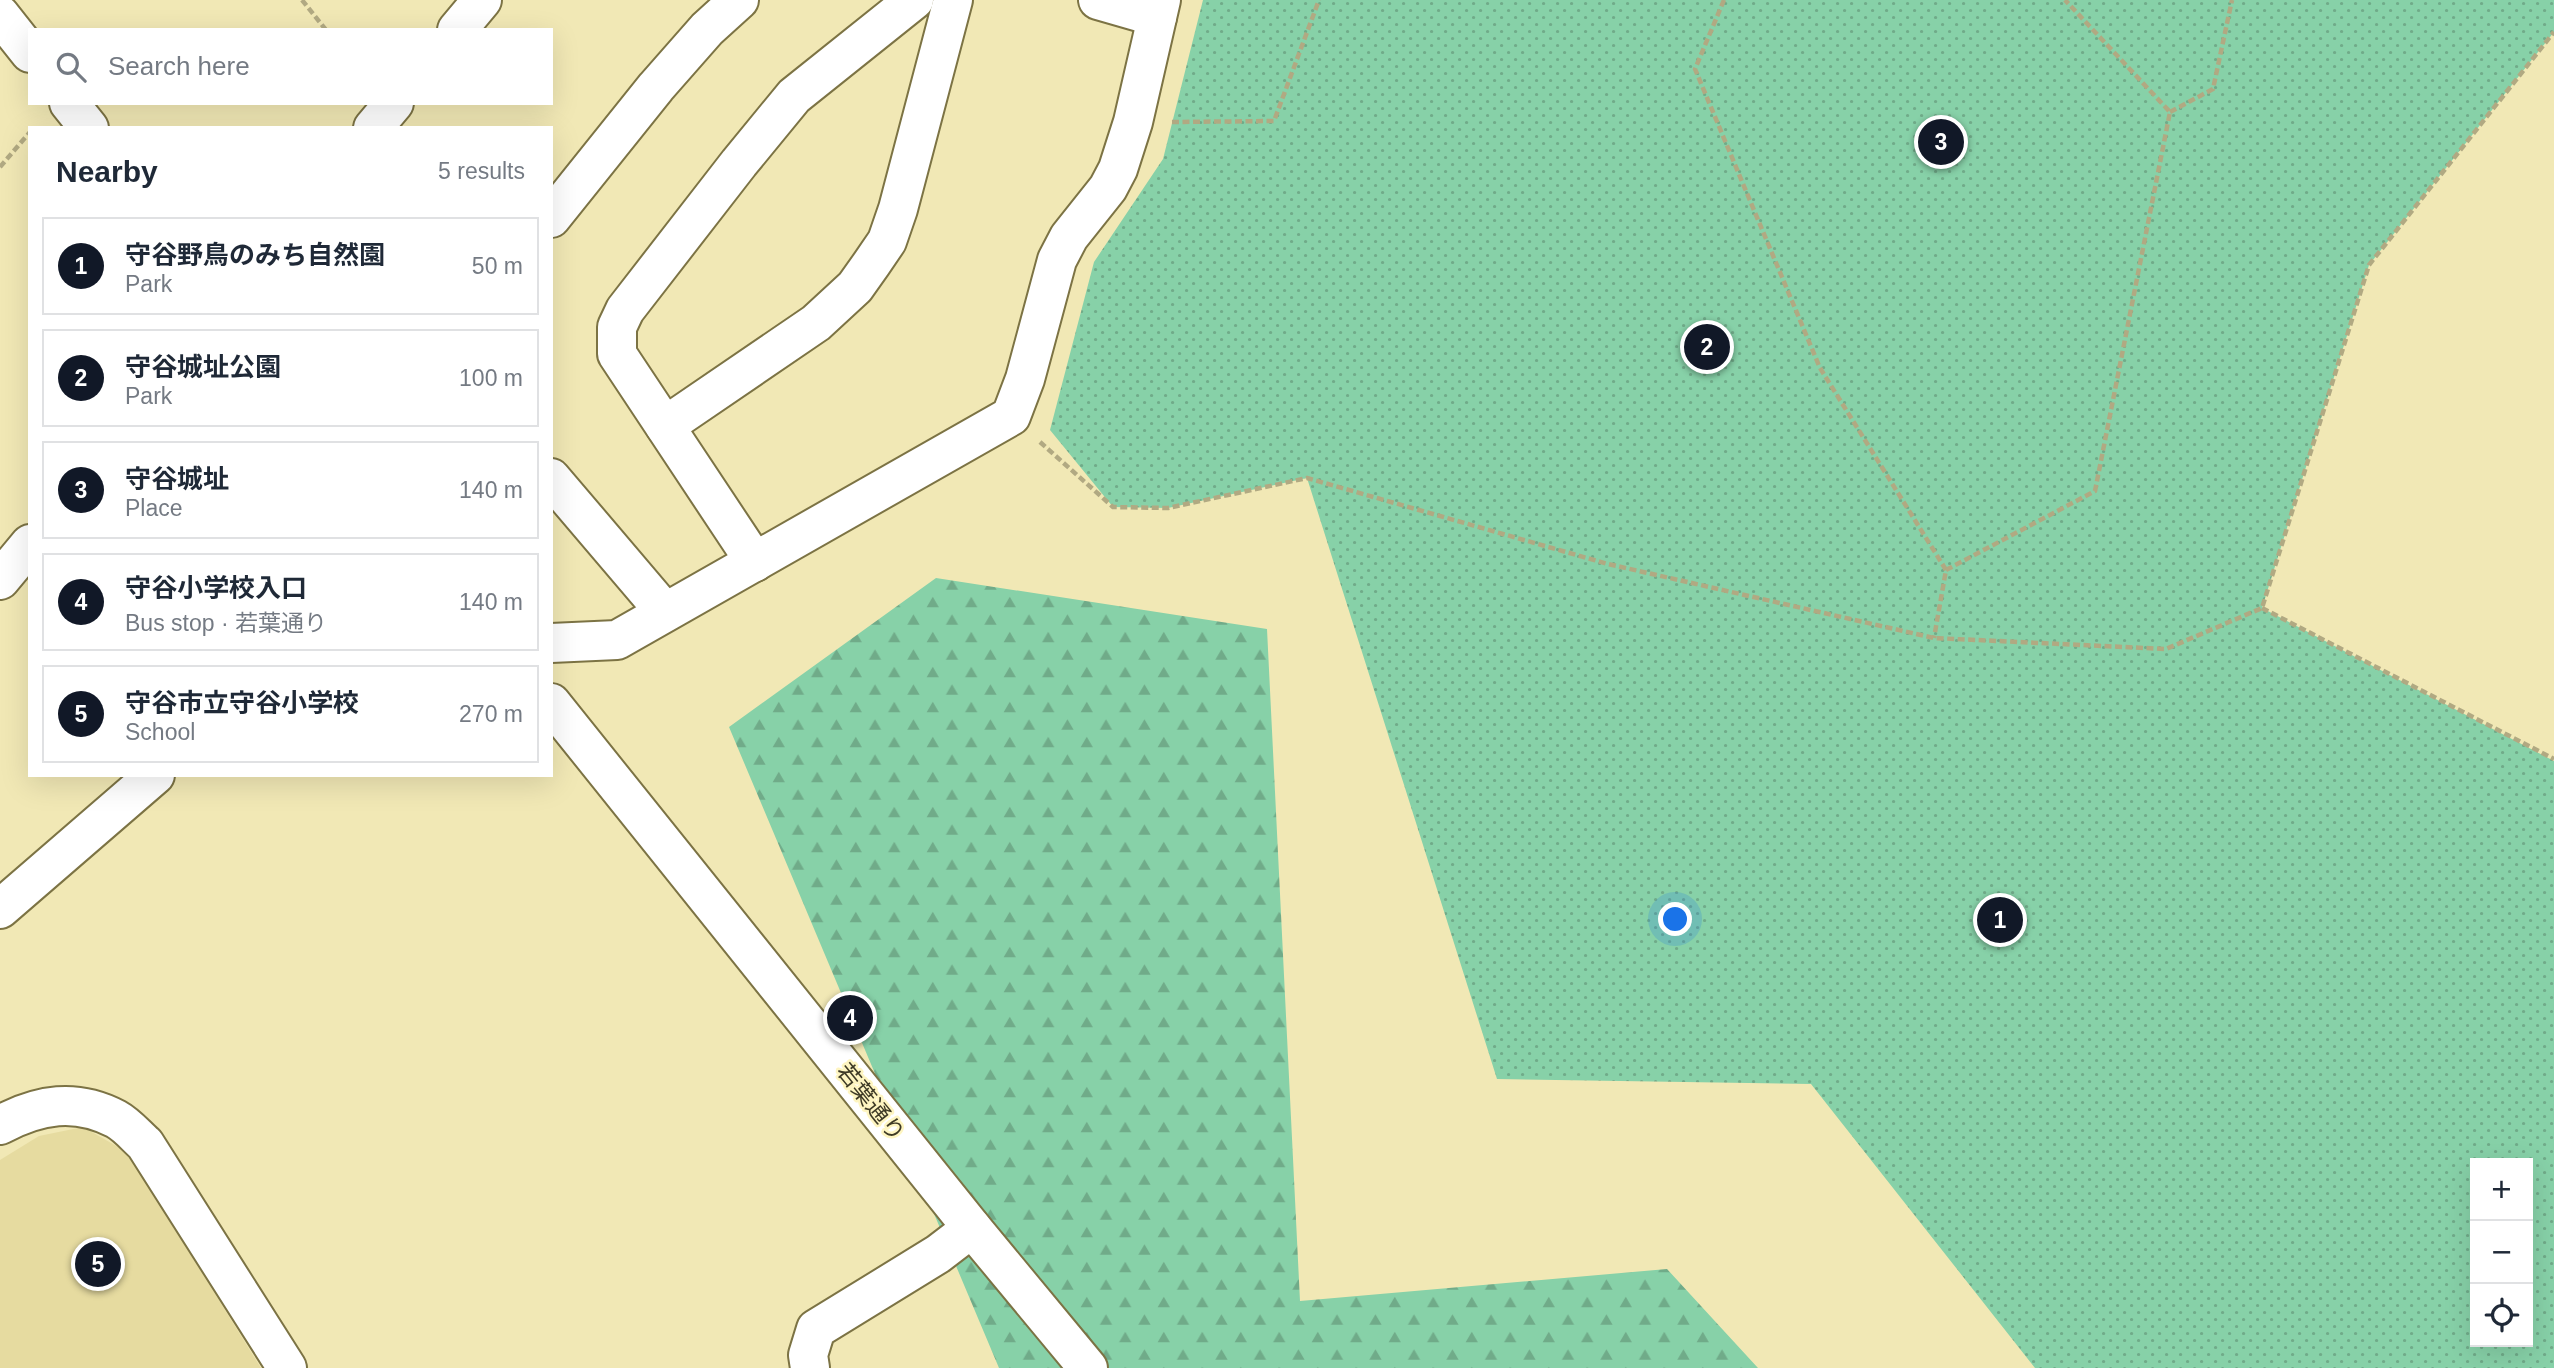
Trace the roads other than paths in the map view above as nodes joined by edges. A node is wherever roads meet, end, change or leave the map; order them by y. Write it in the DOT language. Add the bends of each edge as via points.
graph roads {
  1 [pos="482,0"];
  2 [pos="739,0"];
  3 [pos="914,0"];
  4 [pos="953,0"];
  5 [pos="1098,0"];
  6 [pos="1159,8"];
  7 [pos="0,15"];
  8 [pos="459,28"];
  9 [pos="28,50"];
  10 [pos="71,105"];
  11 [pos="392,105"];
  12 [pos="87,126"];
  13 [pos="375,126"];
  14 [pos="553,216"];
  15 [pos="666,426"];
  16 [pos="553,480"];
  17 [pos="28,546"];
  18 [pos="755,562"];
  19 [pos="0,580"];
  20 [pos="666,612"];
  21 [pos="553,643"];
  22 [pos="553,705"];
  23 [pos="153,777"];
  24 [pos="0,909"];
  25 [pos="0,1125"];
  26 [pos="972,1228"];
  27 [pos="288,1368"];
  28 [pos="810,1368"];
  29 [pos="1088,1368"];
  1 -- 8 [label="street"];
  2 -- 14 [label="street" via="706,29"];
  3 -- 15 [label="street" via="793,96 625,310 617,327 617,354"];
  4 -- 15 [label="street" via="898,209 873,263 816,323"];
  5 -- 6 [label="street"];
  6 -- 18 [label="street" via="1118,169 1057,260 1011,416"];
  7 -- 9 [label="street"];
  10 -- 12 [label="street"];
  11 -- 13 [label="street"];
  15 -- 18 [label="street"];
  16 -- 20 [label="street"];
  17 -- 19 [label="street"];
  18 -- 20 [label="street"];
  20 -- 21 [label="street" via="617,640"];
  22 -- 26 [label="street, 若葉通り"];
  23 -- 24 [label="street"];
  25 -- 27 [label="street" via="40,1109 69,1104 118,1120 145,1144"];
  26 -- 28 [label="street" via="816,1329 808,1355"];
  26 -- 29 [label="street, 若葉通り"];
}
